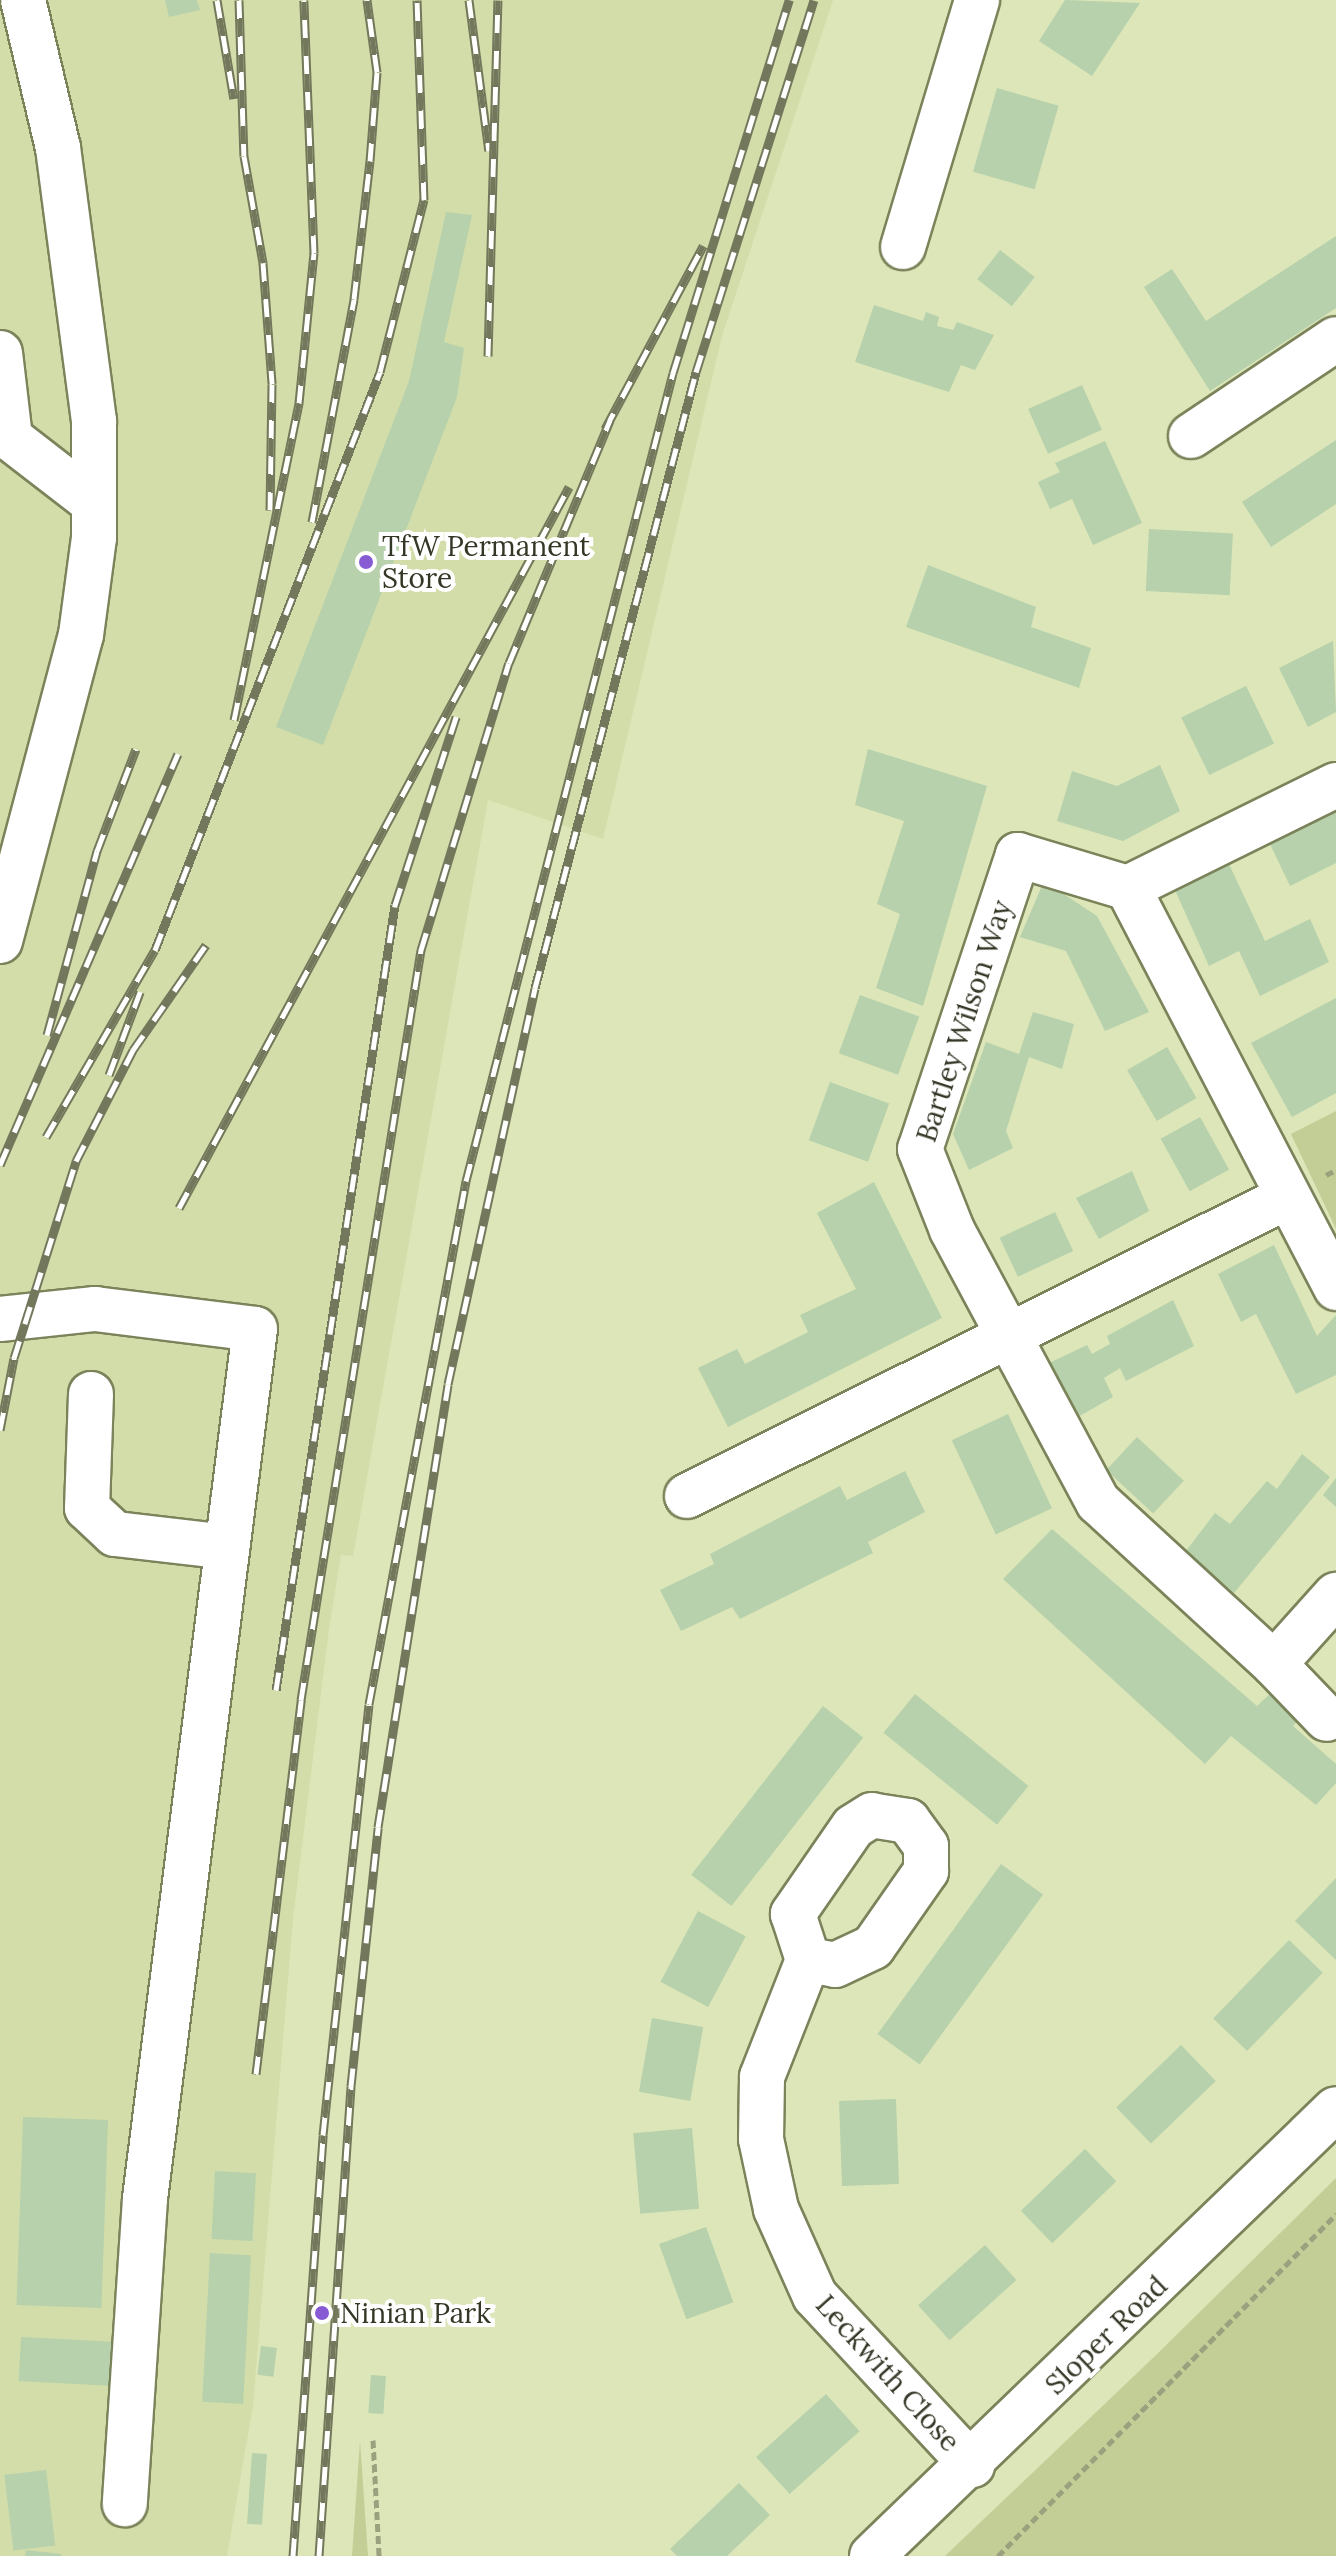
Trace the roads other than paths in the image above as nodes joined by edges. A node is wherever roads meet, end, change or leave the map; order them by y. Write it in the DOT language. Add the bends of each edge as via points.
graph roads {
  1 [pos="23,0"];
  2 [pos="977,0"];
  3 [pos="903,247"];
  4 [pos="1336,339"];
  5 [pos="0,353"];
  6 [pos="1191,436"];
  7 [pos="94,503"];
  8 [pos="1336,785"];
  9 [pos="1128,888"];
  10 [pos="0,941"];
  11 [pos="1287,1197"];
  12 [pos="1336,1288"];
  13 [pos="0,1319"];
  14 [pos="1006,1332"];
  15 [pos="91,1394"];
  16 [pos="687,1496"];
  17 [pos="227,1547"];
  18 [pos="1336,1595"];
  19 [pos="1274,1664"];
  20 [pos="1327,1719"];
  21 [pos="808,1960"];
  22 [pos="1336,2109"];
  23 [pos="972,2465"];
  24 [pos="125,2504"];
  25 [pos="872,2556"];
  1 -- 7 [label="street" via="58,148 94,421"];
  2 -- 3 [label="street"];
  4 -- 6 [label="street"];
  5 -- 7 [label="street" via="10,438"];
  7 -- 10 [label="street" via="81,635"];
  8 -- 9 [label="street"];
  9 -- 11 [label="street"];
  9 -- 14 [label="street, Bartley Wilson Way" via="1018,855 920,1149 928,1181"];
  11 -- 12 [label="street"];
  11 -- 14 [label="street"];
  13 -- 17 [label="street" via="95,1309 255,1329"];
  14 -- 16 [label="street"];
  14 -- 19 [label="street, Bartley Wilson Way" via="1098,1502"];
  15 -- 17 [label="street" via="87,1508 115,1534"];
  17 -- 24 [label="street" via="145,2199"];
  18 -- 19 [label="street"];
  19 -- 20 [label="street, Bartley Wilson Way"];
  21 -- 23 [label="street, Leckwith Close" via="762,2077 761,2139 776,2209 815,2296"];
  22 -- 23 [label="street, Sloper Road"];
  23 -- 25 [label="street, Sloper Road"];
}
